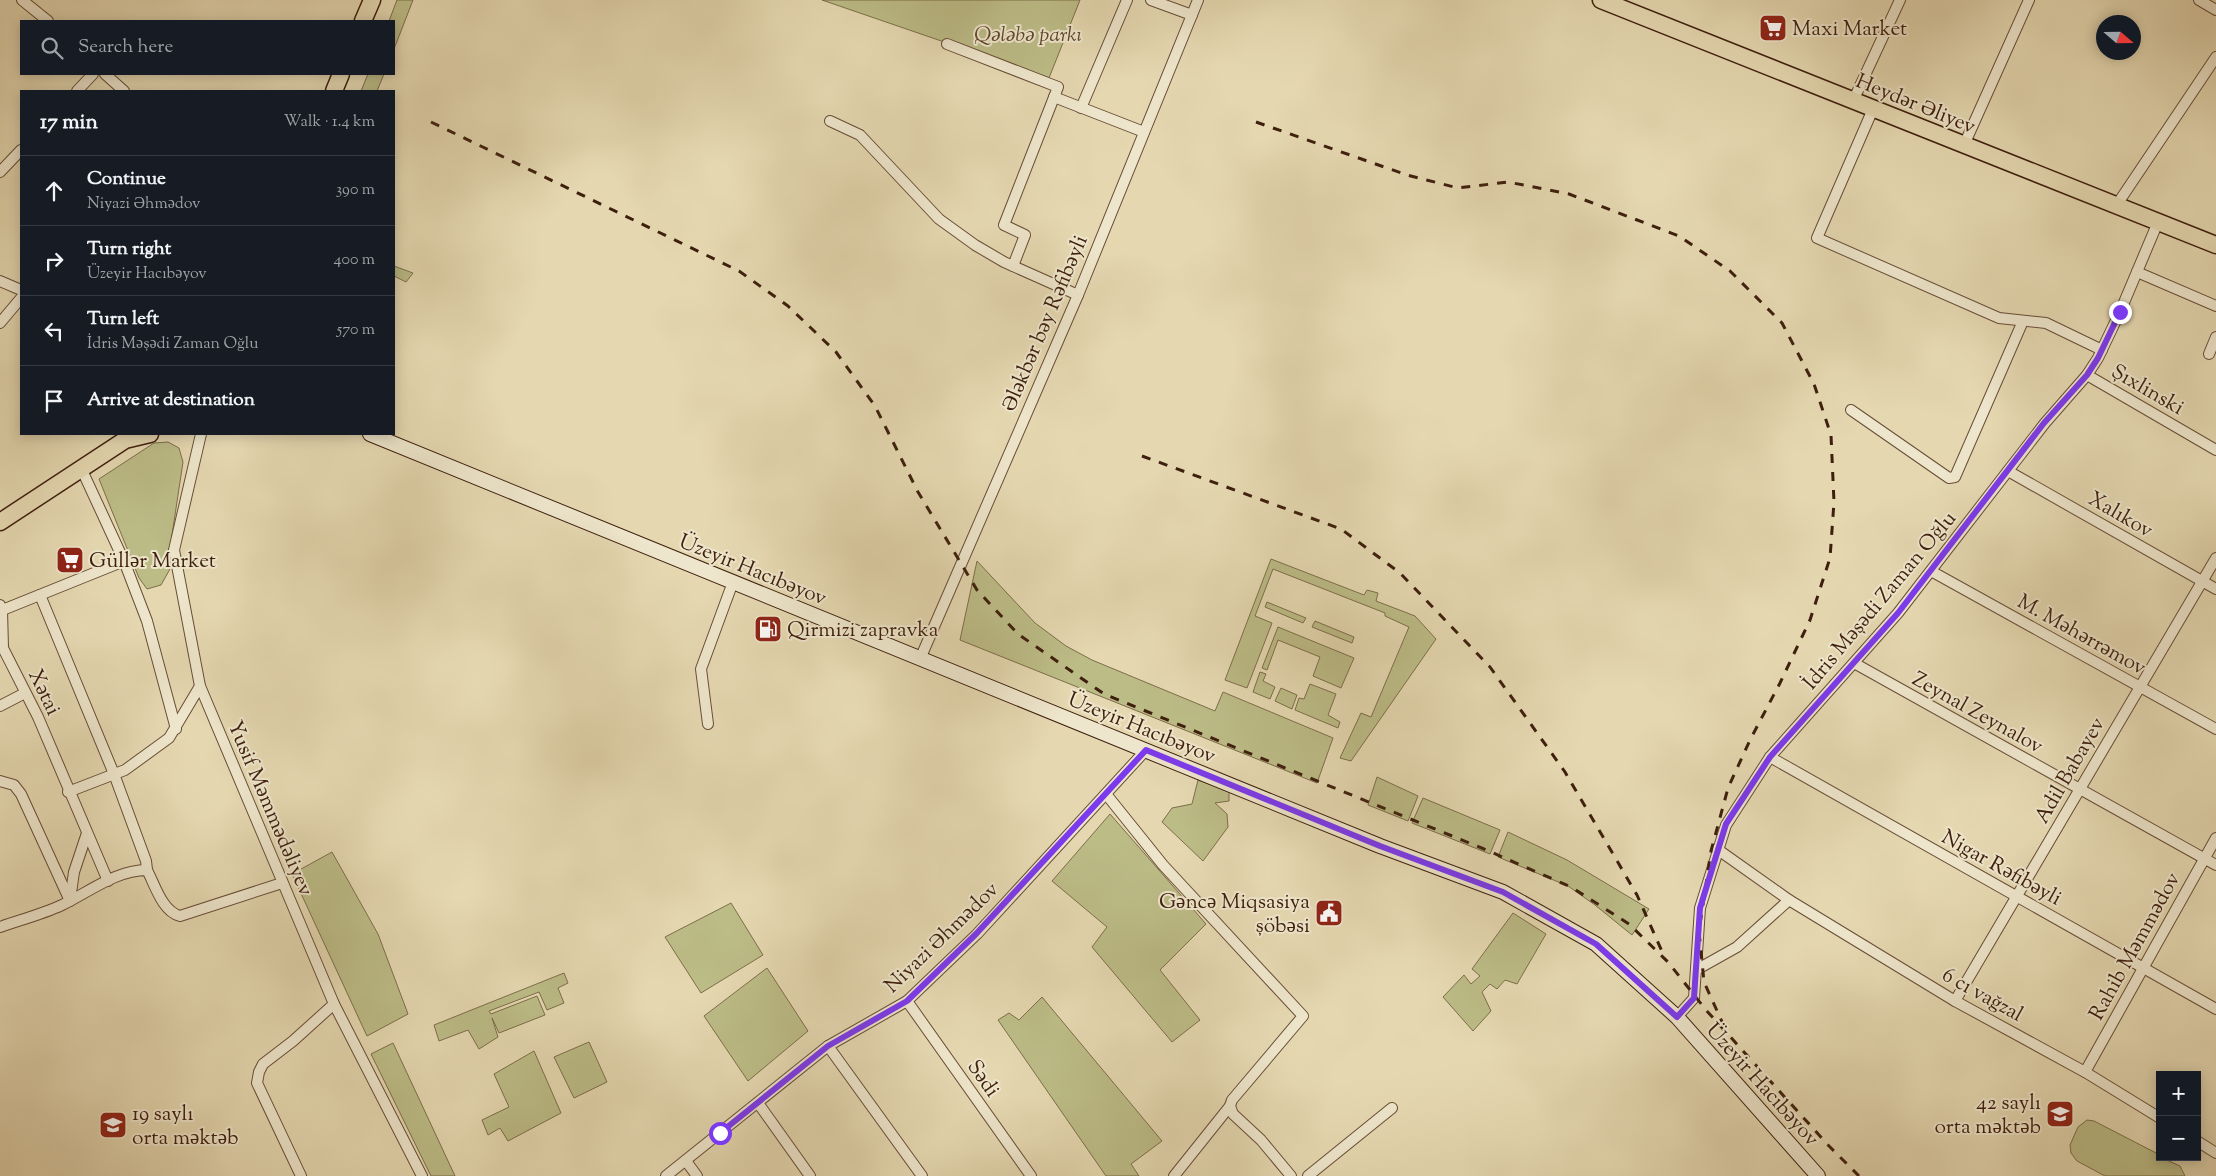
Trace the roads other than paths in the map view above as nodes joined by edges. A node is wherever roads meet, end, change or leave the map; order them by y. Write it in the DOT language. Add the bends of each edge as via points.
graph roads {
  1 [pos="22,0"];
  2 [pos="372,0"];
  3 [pos="1128,0"];
  4 [pos="1151,0"];
  5 [pos="1198,0"];
  6 [pos="1900,0"];
  7 [pos="2029,0"];
  8 [pos="2199,0"];
  9 [pos="1609,1"];
  10 [pos="2216,10"];
  11 [pos="1192,15"];
  12 [pos="47,20"];
  13 [pos="363,20"];
  14 [pos="947,44"];
  15 [pos="2216,57"];
  16 [pos="92,75"];
  17 [pos="106,75"];
  18 [pos="341,75"];
  19 [pos="78,90"];
  20 [pos="123,90"];
  21 [pos="334,90"];
  22 [pos="1054,98"];
  23 [pos="1853,101"];
  24 [pos="1081,108"];
  25 [pos="1873,109"];
  26 [pos="830,121"];
  27 [pos="1144,132"];
  28 [pos="1964,145"];
  29 [pos="20,151"];
  30 [pos="0,172"];
  31 [pos="2116,206"];
  32 [pos="2158,222"];
  33 [pos="2216,245"];
  34 [pos="1013,266"];
  35 [pos="2137,272"];
  36 [pos="0,281"];
  37 [pos="20,290"];
  38 [pos="1078,294"];
  39 [pos="20,299"];
  40 [pos="2216,306"];
  41 [pos="2023,321"];
  42 [pos="0,323"];
  43 [pos="2216,336"];
  44 [pos="2102,350"];
  45 [pos="2209,354"];
  46 [pos="2087,375"];
  47 [pos="1851,410"];
  48 [pos="143,435"];
  49 [pos="201,435"];
  50 [pos="372,435"];
  51 [pos="128,437"];
  52 [pos="2216,450"];
  53 [pos="81,468"];
  54 [pos="2008,471"];
  55 [pos="0,522"];
  56 [pos="2216,558"];
  57 [pos="124,561"];
  58 [pos="1930,571"];
  59 [pos="733,582"];
  60 [pos="2202,582"];
  61 [pos="2216,589"];
  62 [pos="40,595"];
  63 [pos="1,609"];
  64 [pos="920,659"];
  65 [pos="1854,664"];
  66 [pos="200,686"];
  67 [pos="2140,688"];
  68 [pos="26,693"];
  69 [pos="0,706"];
  70 [pos="708,724"];
  71 [pos="176,729"];
  72 [pos="2216,729"];
  73 [pos="1146,750"];
  74 [pos="1770,757"];
  75 [pos="114,774"];
  76 [pos="0,780"];
  77 [pos="2080,790"];
  78 [pos="68,792"];
  79 [pos="1106,794"];
  80 [pos="87,833"];
  81 [pos="2216,838"];
  82 [pos="1717,849"];
  83 [pos="2204,859"];
  84 [pos="2216,866"];
  85 [pos="147,870"];
  86 [pos="108,881"];
  87 [pos="282,883"];
  88 [pos="2017,896"];
  89 [pos="1790,900"];
  90 [pos="70,901"];
  91 [pos="0,926"];
  92 [pos="2144,969"];
  93 [pos="1696,970"];
  94 [pos="907,1001"];
  95 [pos="1955,1002"];
  96 [pos="334,1004"];
  97 [pos="2216,1009"];
  98 [pos="1677,1017"];
  99 [pos="828,1046"];
  100 [pos="2085,1072"];
  101 [pos="758,1103"];
  102 [pos="1230,1106"];
  103 [pos="1392,1108"];
  104 [pos="2157,1116"];
  105 [pos="2201,1144"];
  106 [pos="2216,1153"];
  107 [pos="686,1161"];
  108 [pos="301,1176"];
  109 [pos="422,1176"];
  110 [pos="666,1176"];
  111 [pos="697,1176"];
  112 [pos="810,1176"];
  113 [pos="922,1176"];
  114 [pos="1031,1176"];
  115 [pos="1174,1176"];
  116 [pos="1291,1176"];
  117 [pos="1308,1176"];
  118 [pos="1818,1176"];
  1 -- 12 [label="street"];
  2 -- 13 [label="main road"];
  3 -- 24 [label="street"];
  4 -- 11 [label="street"];
  5 -- 11 [label="street, Ələkbər bəy Rəfibəyli"];
  6 -- 23 [label="street"];
  7 -- 28 [label="street"];
  8 -- 10 [label="street"];
  9 -- 23 [label="main road, Heydər Əliyev"];
  11 -- 27 [label="street, Ələkbər bəy Rəfibəyli"];
  14 -- 22 [label="street" via="1058,87"];
  15 -- 31 [label="street"];
  16 -- 19 [label="street"];
  17 -- 20 [label="street"];
  18 -- 21 [label="main road"];
  22 -- 24 [label="street"];
  22 -- 34 [label="street" via="1004,226 1024,235"];
  23 -- 25 [label="main road, Heydər Əliyev"];
  24 -- 27 [label="street"];
  25 -- 28 [label="main road, Heydər Əliyev"];
  25 -- 41 [label="street" via="1817,238 1999,318"];
  26 -- 34 [label="street" via="860,135 939,219"];
  27 -- 38 [label="street, Ələkbər bəy Rəfibəyli"];
  28 -- 31 [label="main road, Heydər Əliyev"];
  29 -- 30 [label="street"];
  31 -- 32 [label="main road, Heydər Əliyev"];
  32 -- 33 [label="main road, Heydər Əliyev"];
  32 -- 35 [label="street, İdris Məşədi Zaman Oğlu"];
  34 -- 38 [label="street"];
  35 -- 40 [label="street"];
  35 -- 44 [label="street, İdris Məşədi Zaman Oğlu"];
  36 -- 37 [label="street"];
  38 -- 64 [label="street, Ələkbər bəy Rəfibəyli"];
  39 -- 42 [label="street"];
  41 -- 44 [label="street" via="2046,323"];
  41 -- 47 [label="street" via="1954,476 1949,478"];
  43 -- 45 [label="street"];
  44 -- 46 [label="street, İdris Məşədi Zaman Oğlu"];
  46 -- 52 [label="street, Şıxlinski"];
  46 -- 54 [label="street, İdris Məşədi Zaman Oğlu" via="2044,423"];
  48 -- 51 [label="main road"];
  49 -- 66 [label="street, Yusif Məmmədəliyev" via="174,550"];
  50 -- 59 [label="main road, Üzeyir Hacıbəyov"];
  51 -- 53 [label="main road"];
  53 -- 55 [label="main road"];
  53 -- 57 [label="street"];
  54 -- 58 [label="street, İdris Məşədi Zaman Oğlu"];
  54 -- 60 [label="street, Xalıkov"];
  56 -- 60 [label="street, Adil Babayev"];
  57 -- 62 [label="street"];
  57 -- 71 [label="street" via="147,621"];
  58 -- 65 [label="street, İdris Məşədi Zaman Oğlu"];
  58 -- 67 [label="street, M. Məhərrəmov"];
  59 -- 64 [label="main road, Üzeyir Hacıbəyov"];
  59 -- 70 [label="street" via="701,669"];
  60 -- 61 [label="street, Xalıkov"];
  60 -- 67 [label="street, Adil Babayev"];
  62 -- 63 [label="street"];
  62 -- 75 [label="street"];
  63 -- 68 [label="street, Xətai" via="3,648"];
  64 -- 73 [label="main road, Üzeyir Hacıbəyov"];
  65 -- 74 [label="street, İdris Məşədi Zaman Oğlu"];
  65 -- 77 [label="street, Zeynal Zeynalov"];
  66 -- 71 [label="street"];
  66 -- 87 [label="street, Yusif Məmmədəliyev"];
  67 -- 72 [label="street, M. Məhərrəmov"];
  67 -- 77 [label="street, Adil Babayev"];
  68 -- 69 [label="street"];
  68 -- 78 [label="street, Xətai"];
  71 -- 75 [label="street" via="151,752"];
  73 -- 79 [label="street, Niyazi Əhmədov"];
  73 -- 98 [label="main road, Üzeyir Hacıbəyov" via="1380,846 1503,892 1596,944"];
  74 -- 82 [label="street, İdris Məşədi Zaman Oğlu" via="1726,824"];
  74 -- 88 [label="street, Nigar Rəfibəyli"];
  75 -- 78 [label="street"];
  75 -- 85 [label="street"];
  76 -- 90 [label="street" via="14,785 21,794"];
  77 -- 83 [label="street, Zeynal Zeynalov"];
  77 -- 88 [label="street, Adil Babayev"];
  78 -- 80 [label="street, Xətai"];
  79 -- 94 [label="street, Niyazi Əhmədov" via="976,934"];
  79 -- 102 [label="street" via="1163,865 1303,1016"];
  80 -- 86 [label="street, Xətai"];
  80 -- 90 [label="street" via="74,872"];
  81 -- 83 [label="street, Rahib Məmmədov"];
  82 -- 89 [label="street, 6 cı vağzal"];
  82 -- 93 [label="street, İdris Məşədi Zaman Oğlu" via="1700,908"];
  83 -- 84 [label="street, Zeynal Zeynalov"];
  83 -- 92 [label="street, Rahib Məmmədov"];
  85 -- 86 [label="street" via="131,871"];
  85 -- 87 [label="street" via="167,908 180,916"];
  86 -- 90 [label="street"];
  87 -- 96 [label="street, Yusif Məmmədəliyev"];
  88 -- 92 [label="street, Nigar Rəfibəyli"];
  88 -- 95 [label="street, Adil Babayev"];
  89 -- 93 [label="street" via="1738,947"];
  89 -- 95 [label="street, 6 cı vağzal"];
  90 -- 91 [label="street"];
  92 -- 97 [label="street, Nigar Rəfibəyli"];
  92 -- 100 [label="street, Rahib Məmmədov"];
  93 -- 98 [label="street, İdris Məşədi Zaman Oğlu" via="1694,998"];
  94 -- 99 [label="street, Niyazi Əhmədov"];
  94 -- 114 [label="street, Sədi"];
  95 -- 100 [label="street, 6 cı vağzal"];
  96 -- 108 [label="street" via="263,1064 257,1082"];
  96 -- 109 [label="street, Yusif Məmmədəliyev"];
  98 -- 118 [label="main road, Üzeyir Hacıbəyov"];
  99 -- 101 [label="street, Niyazi Əhmədov"];
  99 -- 113 [label="street"];
  100 -- 104 [label="street, 6 cı vağzal"];
  101 -- 107 [label="street, Niyazi Əhmədov"];
  101 -- 112 [label="street"];
  102 -- 115 [label="street"];
  102 -- 116 [label="street" via="1233,1114 1261,1140"];
  103 -- 117 [label="street"];
  105 -- 106 [label="street"];
  107 -- 110 [label="street, Niyazi Əhmədov"];
  107 -- 111 [label="street"];
}
